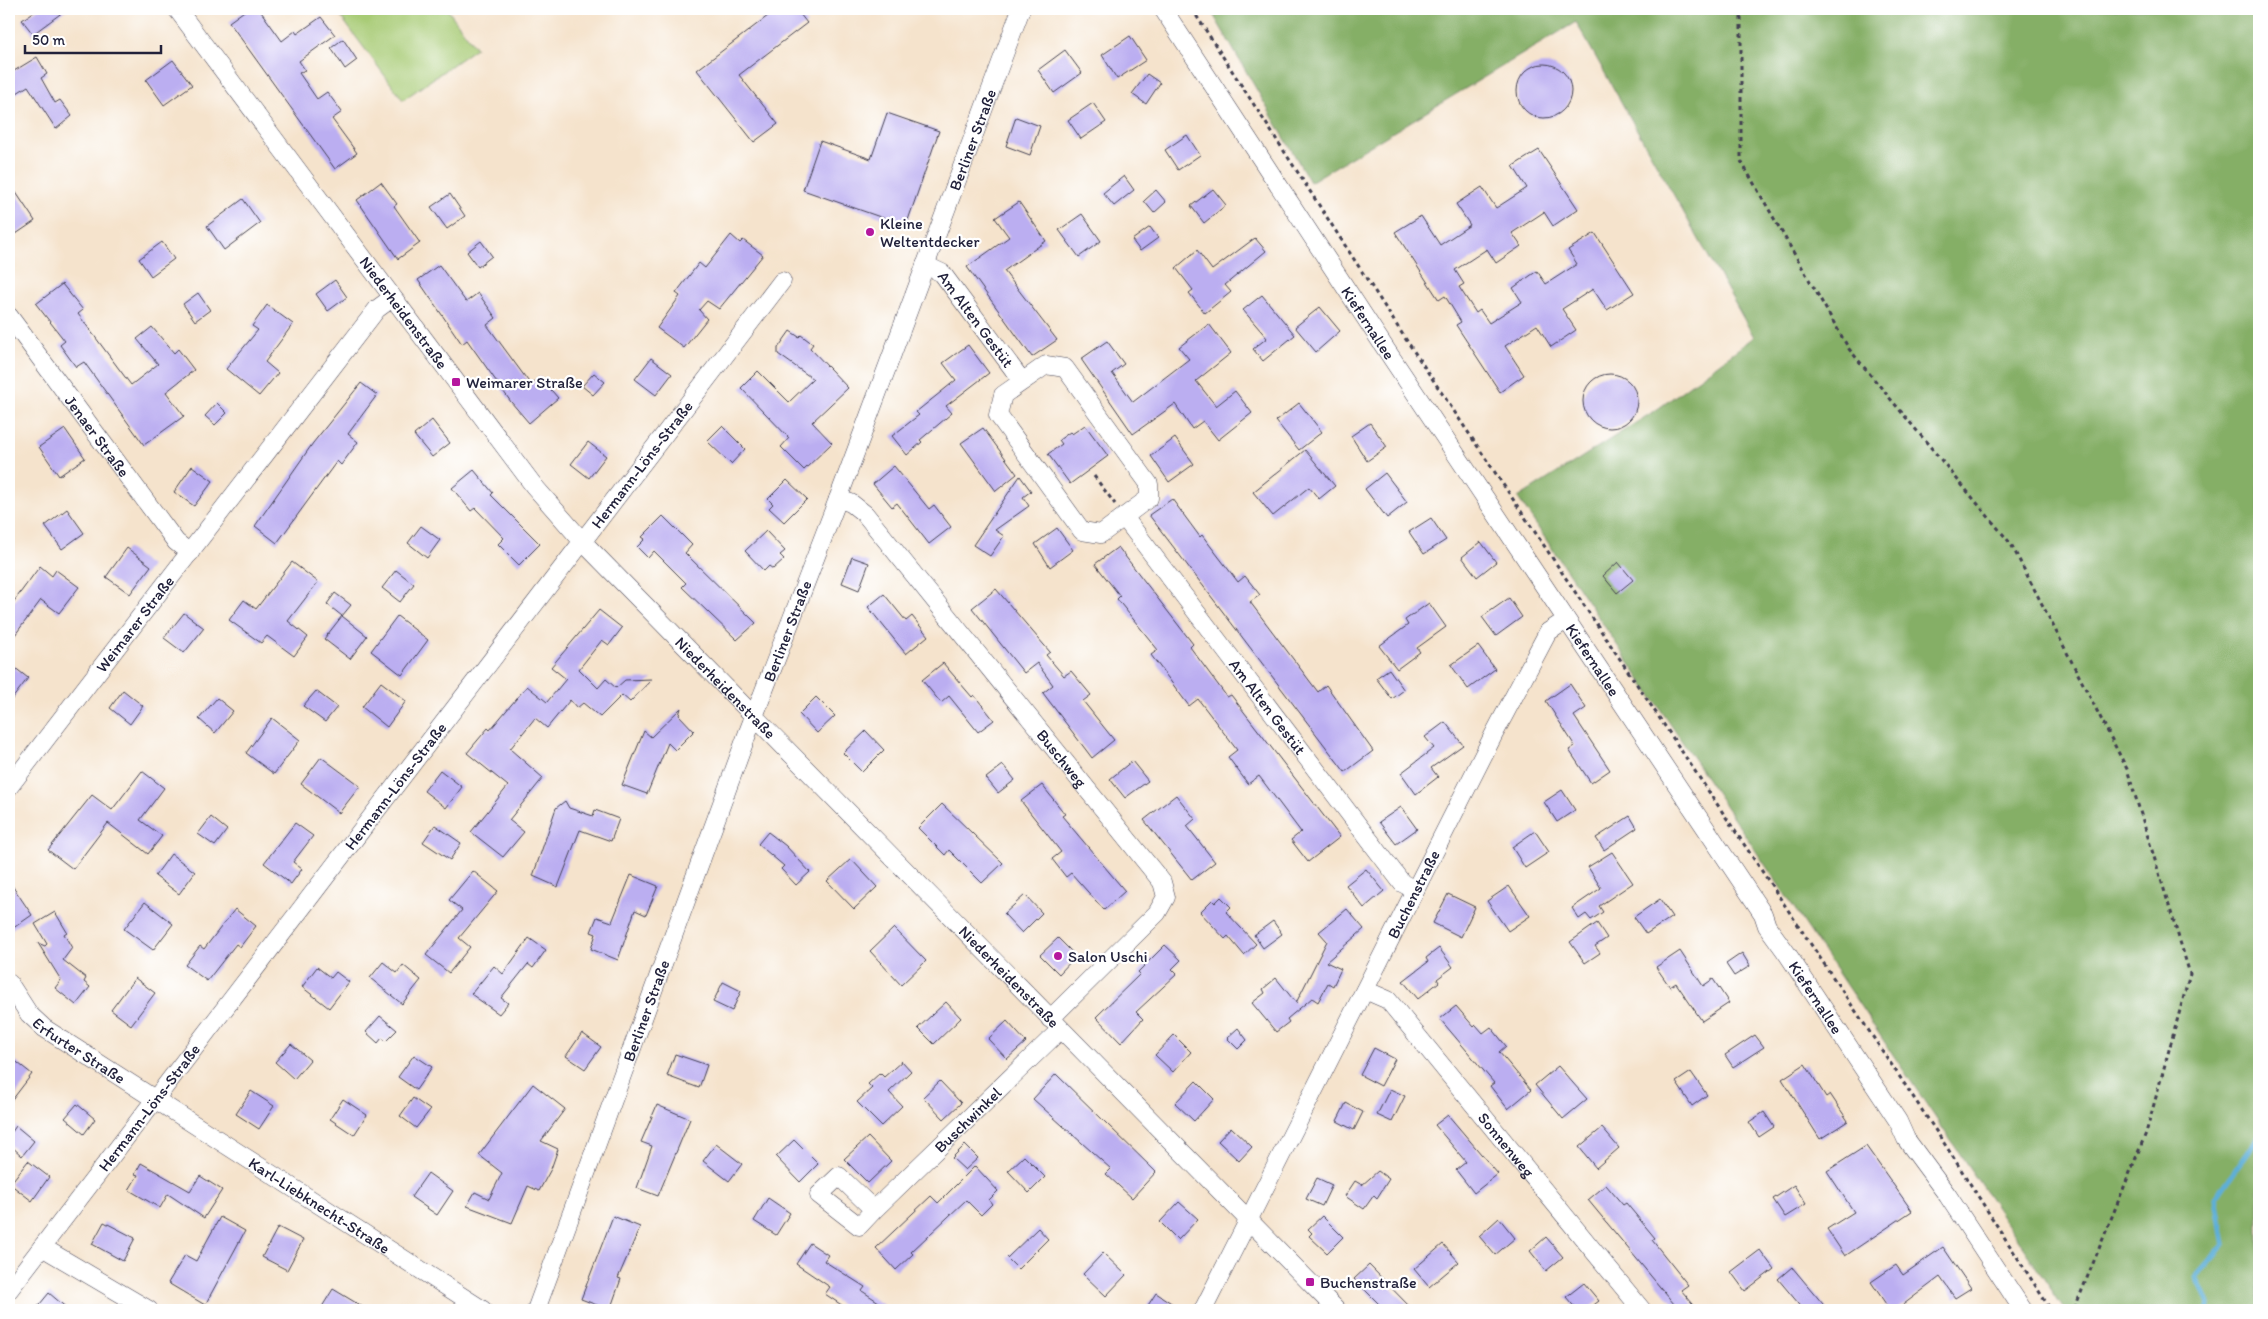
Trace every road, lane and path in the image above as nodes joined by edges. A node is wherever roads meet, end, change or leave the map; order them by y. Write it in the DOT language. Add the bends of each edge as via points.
graph roads {
  1 [pos="177,9"];
  2 [pos="1021,9"];
  3 [pos="1163,9"];
  4 [pos="1192,9"];
  5 [pos="1742,9"];
  6 [pos="925,265"];
  7 [pos="782,281"];
  8 [pos="392,298"];
  9 [pos="9,316"];
  10 [pos="1022,381"];
  11 [pos="1094,476"];
  12 [pos="838,499"];
  13 [pos="1124,517"];
  14 [pos="584,542"];
  15 [pos="190,553"];
  16 [pos="1566,620"];
  17 [pos="754,715"];
  18 [pos="9,787"];
  19 [pos="1415,890"];
  20 [pos="1365,990"];
  21 [pos="12,994"];
  22 [pos="1055,1024"];
  23 [pos="155,1100"];
  24 [pos="874,1210"];
  25 [pos="1248,1220"];
  26 [pos="42,1247"];
  27 [pos="9,1290"];
  28 [pos="149,1310"];
  29 [pos="483,1310"];
  30 [pos="536,1310"];
  31 [pos="1203,1310"];
  32 [pos="1337,1310"];
  33 [pos="1642,1310"];
  34 [pos="2023,1310"];
  35 [pos="2051,1310"];
  36 [pos="2074,1310"];
  1 -- 8 [label="street, Niederheidenstraße"];
  2 -- 6 [label="street, Berliner Straße"];
  3 -- 16 [label="street, Kiefernallee"];
  4 -- 35 [label="path" via="1405,338 1944,1143"];
  5 -- 36 [label="path" via="1741,161 1849,349 2010,544 2127,769 2190,974 2146,1133"];
  6 -- 10 [label="street, Am Alten Gestüt" via="942,273"];
  6 -- 12 [label="street, Berliner Straße"];
  7 -- 14 [label="street, Hermann-Löns-Straße"];
  8 -- 14 [label="street, Niederheidenstraße" via="534,486"];
  8 -- 15 [label="street, Weimarer Straße" via="377,309"];
  9 -- 15 [label="street, Jenaer Straße" via="176,542"];
  10 -- 13 [label="street, Am Alten Gestüt" via="1003,395 998,415 1082,531 1101,534"];
  10 -- 13 [label="street, Am Alten Gestüt" via="1046,364 1065,368 1150,484 1149,498"];
  11 -- 13 [label="path"];
  12 -- 17 [label="street, Berliner Straße"];
  12 -- 22 [label="street, Buschweg" via="851,503 864,514 1162,882 1166,897 1157,913"];
  13 -- 19 [label="street, Am Alten Gestüt" via="1402,883"];
  14 -- 17 [label="street, Niederheidenstraße"];
  14 -- 23 [label="street, Hermann-Löns-Straße"];
  15 -- 18 [label="street, Weimarer Straße"];
  16 -- 19 [label="street, Buchenstraße" via="1548,632"];
  16 -- 34 [label="street, Kiefernallee" via="1752,898 1777,941 1898,1121 1906,1139"];
  17 -- 22 [label="street, Niederheidenstraße"];
  17 -- 30 [label="street, Berliner Straße"];
  19 -- 20 [label="street, Buchenstraße"];
  20 -- 25 [label="street, Buchenstraße"];
  20 -- 33 [label="street, Sonnenweg" via="1388,1000"];
  21 -- 23 [label="street, Erfurter Straße" via="44,1028"];
  22 -- 24 [label="street, Buschwinkel"];
  22 -- 25 [label="street, Niederheidenstraße"];
  23 -- 26 [label="street, Hermann-Löns-Straße"];
  23 -- 29 [label="street, Karl-Liebknecht-Straße"];
  25 -- 31 [label="street, Buchenstraße"];
  25 -- 32 [label="street, Niederheidenstraße"];
  26 -- 27 [label="street, Hermann-Löns-Straße"];
  26 -- 28 [label="street"];
}
